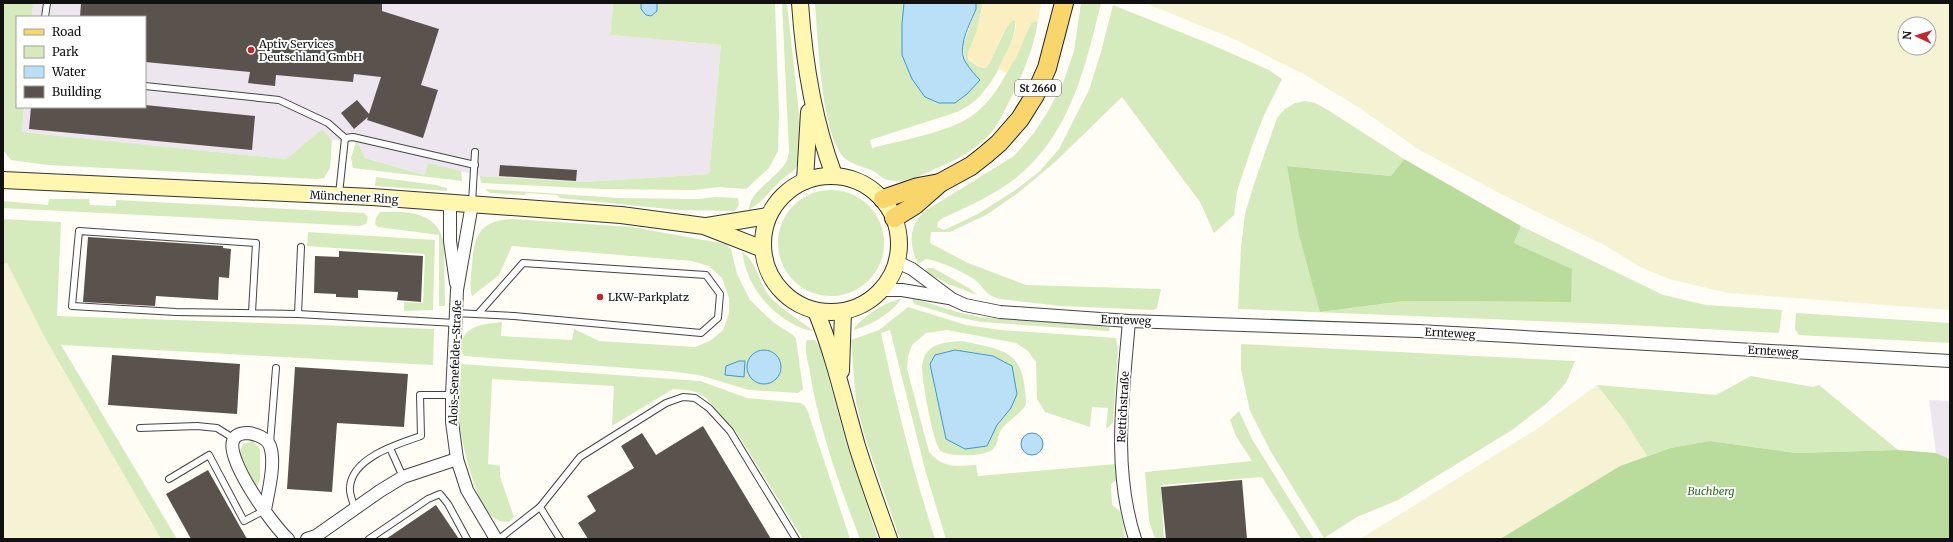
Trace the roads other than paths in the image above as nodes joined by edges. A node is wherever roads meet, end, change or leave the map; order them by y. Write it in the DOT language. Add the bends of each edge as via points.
graph roads {
  1 [pos="47,3"];
  2 [pos="800,3"];
  3 [pos="1059,3"];
  4 [pos="1064,3"];
  5 [pos="45,16"];
  6 [pos="1055,40"];
  7 [pos="146,86"];
  8 [pos="810,92"];
  9 [pos="345,138"];
  10 [pos="475,152"];
  11 [pos="475,164"];
  12 [pos="834,175"];
  13 [pos="3,180"];
  14 [pos="805,181"];
  15 [pos="940,183"];
  16 [pos="338,196"];
  17 [pos="883,199"];
  18 [pos="450,203"];
  19 [pos="472,204"];
  20 [pos="768,216"];
  21 [pos="894,218"];
  22 [pos="704,226"];
  23 [pos="301,247"];
  24 [pos="763,249"];
  25 [pos="897,262"];
  26 [pos="457,290"];
  27 [pos="882,290"];
  28 [pos="952,299"];
  29 [pos="816,311"];
  30 [pos="252,312"];
  31 [pos="843,312"];
  32 [pos="298,314"];
  33 [pos="478,314"];
  34 [pos="455,318"];
  35 [pos="1129,321"];
  36 [pos="1950,361"];
  37 [pos="276,368"];
  38 [pos="842,387"];
  39 [pos="452,395"];
  40 [pos="140,428"];
  41 [pos="233,438"];
  42 [pos="270,445"];
  43 [pos="390,448"];
  44 [pos="457,459"];
  45 [pos="403,477"];
  46 [pos="169,479"];
  47 [pos="540,507"];
  48 [pos="355,508"];
  49 [pos="264,510"];
  50 [pos="288,539"];
  51 [pos="307,539"];
  52 [pos="369,539"];
  53 [pos="467,539"];
  54 [pos="496,539"];
  55 [pos="499,539"];
  56 [pos="560,539"];
  57 [pos="796,539"];
  58 [pos="889,539"];
  59 [pos="1135,539"];
  1 -- 5 [label="lane"];
  2 -- 8 [label="main road"];
  3 -- 6 [label="main road, St 2660"];
  4 -- 6 [label="main road"];
  6 -- 15 [label="main road, St 2660" via="1041,82 1015,125 986,155"];
  7 -- 9 [label="lane" via="279,100 328,123"];
  8 -- 12 [label="main road"];
  8 -- 14 [label="main road"];
  9 -- 11 [label="lane" via="353,137"];
  9 -- 16 [label="lane"];
  10 -- 11 [label="lane"];
  11 -- 19 [label="lane"];
  12 -- 14 [label="main road"];
  12 -- 17 [label="main road" via="863,183"];
  13 -- 16 [label="main road, Münchener Ring"];
  14 -- 20 [label="main road" via="782,196"];
  15 -- 17 [label="main road" via="918,187"];
  15 -- 21 [label="main road" via="915,205"];
  16 -- 18 [label="main road, Münchener Ring"];
  17 -- 21 [label="main road"];
  18 -- 19 [label="main road, Münchener Ring"];
  18 -- 26 [label="street, Alois-Senefelder-Straße" via="450,241"];
  19 -- 22 [label="main road, Münchener Ring" via="621,215"];
  19 -- 26 [label="street, Alois-Senefelder-Straße"];
  20 -- 22 [label="main road, Münchener Ring"];
  20 -- 24 [label="main road"];
  21 -- 25 [label="main road" via="900,243"];
  22 -- 24 [label="main road, Münchener Ring"];
  23 -- 32 [label="lane"];
  24 -- 29 [label="main road" via="768,270 780,289 798,304"];
  25 -- 27 [label="main road" via="891,278"];
  25 -- 28 [label="street, Ernteweg" via="912,269"];
  26 -- 34 [label="street, Alois-Senefelder-Straße"];
  27 -- 28 [label="street, Ernteweg" via="902,290"];
  27 -- 31 [label="main road" via="868,302"];
  28 -- 35 [label="street, Ernteweg" via="988,310"];
  29 -- 31 [label="main road"];
  29 -- 38 [label="main road"];
  30 -- 30 [label="lane" via="176,312 72,306 79,231 256,243"];
  30 -- 32 [label="lane"];
  31 -- 38 [label="main road"];
  32 -- 34 [label="lane"];
  33 -- 33 [label="lane" via="701,333 718,318 720,294 706,275 523,263"];
  33 -- 34 [label="lane"];
  34 -- 39 [label="street, Alois-Senefelder-Straße"];
  35 -- 36 [label="street, Ernteweg" via="1418,331"];
  35 -- 59 [label="street, Rettichstraße" via="1120,434 1127,506"];
  37 -- 42 [label="lane"];
  38 -- 58 [label="main road" via="858,448"];
  39 -- 43 [label="lane" via="420,395 421,436"];
  39 -- 44 [label="street, Alois-Senefelder-Straße" via="452,422"];
  40 -- 41 [label="lane" via="217,428"];
  41 -- 42 [label="street" via="238,434 254,434"];
  41 -- 49 [label="street" via="231,445 234,459"];
  42 -- 49 [label="street" via="270,482"];
  43 -- 45 [label="lane"];
  43 -- 48 [label="lane" via="363,462 353,473 350,488"];
  44 -- 45 [label="street"];
  44 -- 54 [label="street, Alois-Senefelder-Straße" via="472,500"];
  45 -- 48 [label="street"];
  46 -- 49 [label="lane" via="209,455 244,521"];
  47 -- 55 [label="lane"];
  47 -- 56 [label="lane"];
  47 -- 57 [label="lane" via="580,457 666,403 683,397 695,398 709,408 730,431"];
  48 -- 51 [label="street" via="316,536"];
  49 -- 50 [label="street"];
  52 -- 53 [label="lane" via="428,499 440,494"];
}
